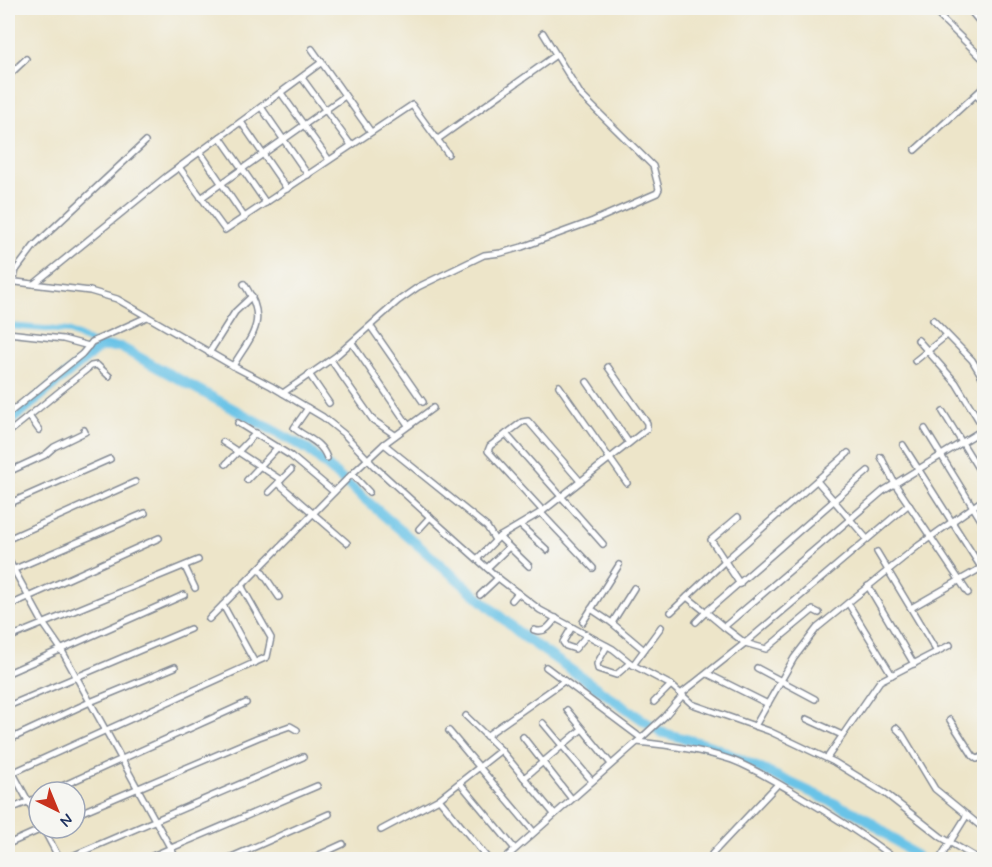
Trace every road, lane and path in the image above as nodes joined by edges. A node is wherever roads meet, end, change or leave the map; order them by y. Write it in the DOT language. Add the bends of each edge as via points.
graph roads {
  1 [pos="931,8"];
  2 [pos="968,8"];
  3 [pos="984,27"];
  4 [pos="543,33"];
  5 [pos="312,49"];
  6 [pos="556,55"];
  7 [pos="26,59"];
  8 [pos="984,60"];
  9 [pos="322,62"];
  10 [pos="8,76"];
  11 [pos="302,78"];
  12 [pos="984,87"];
  13 [pos="281,93"];
  14 [pos="976,95"];
  15 [pos="345,96"];
  16 [pos="984,104"];
  17 [pos="261,107"];
  18 [pos="324,111"];
  19 [pos="241,122"];
  20 [pos="304,125"];
  21 [pos="371,132"];
  22 [pos="220,137"];
  23 [pos="438,139"];
  24 [pos="284,140"];
  25 [pos="145,142"];
  26 [pos="351,146"];
  27 [pos="915,150"];
  28 [pos="200,152"];
  29 [pos="263,154"];
  30 [pos="448,154"];
  31 [pos="329,160"];
  32 [pos="179,167"];
  33 [pos="243,169"];
  34 [pos="308,175"];
  35 [pos="221,184"];
  36 [pos="287,189"];
  37 [pos="201,198"];
  38 [pos="266,203"];
  39 [pos="245,218"];
  40 [pos="10,282"];
  41 [pos="34,284"];
  42 [pos="244,284"];
  43 [pos="252,296"];
  44 [pos="8,302"];
  45 [pos="147,317"];
  46 [pos="933,320"];
  47 [pos="371,327"];
  48 [pos="8,333"];
  49 [pos="947,335"];
  50 [pos="918,340"];
  51 [pos="351,343"];
  52 [pos="91,344"];
  53 [pos="927,351"];
  54 [pos="209,353"];
  55 [pos="331,360"];
  56 [pos="915,361"];
  57 [pos="233,366"];
  58 [pos="608,368"];
  59 [pos="309,374"];
  60 [pos="110,376"];
  61 [pos="984,380"];
  62 [pos="587,382"];
  63 [pos="559,386"];
  64 [pos="283,393"];
  65 [pos="423,402"];
  66 [pos="329,403"];
  67 [pos="308,408"];
  68 [pos="433,408"];
  69 [pos="943,412"];
  70 [pos="8,414"];
  71 [pos="29,416"];
  72 [pos="238,423"];
  73 [pos="408,425"];
  74 [pos="925,429"];
  75 [pos="984,429"];
  76 [pos="39,430"];
  77 [pos="84,430"];
  78 [pos="8,433"];
  79 [pos="256,433"];
  80 [pos="506,434"];
  81 [pos="395,435"];
  82 [pos="223,442"];
  83 [pos="962,442"];
  84 [pos="628,443"];
  85 [pos="384,444"];
  86 [pos="903,445"];
  87 [pos="278,447"];
  88 [pos="238,452"];
  89 [pos="848,453"];
  90 [pos="941,456"];
  91 [pos="882,457"];
  92 [pos="327,458"];
  93 [pos="609,458"];
  94 [pos="110,459"];
  95 [pos="368,459"];
  96 [pos="226,464"];
  97 [pos="260,466"];
  98 [pos="291,470"];
  99 [pos="918,470"];
  100 [pos="868,471"];
  101 [pos="8,472"];
  102 [pos="349,476"];
  103 [pos="984,478"];
  104 [pos="247,480"];
  105 [pos="816,481"];
  106 [pos="135,482"];
  107 [pos="280,482"];
  108 [pos="580,482"];
  109 [pos="627,483"];
  110 [pos="895,484"];
  111 [pos="335,491"];
  112 [pos="269,492"];
  113 [pos="369,492"];
  114 [pos="561,498"];
  115 [pos="984,499"];
  116 [pos="834,500"];
  117 [pos="8,504"];
  118 [pos="909,504"];
  119 [pos="973,508"];
  120 [pos="542,512"];
  121 [pos="145,513"];
  122 [pos="312,514"];
  123 [pos="738,517"];
  124 [pos="430,518"];
  125 [pos="850,519"];
  126 [pos="952,523"];
  127 [pos="520,525"];
  128 [pos="984,525"];
  129 [pos="419,529"];
  130 [pos="931,537"];
  131 [pos="159,538"];
  132 [pos="8,539"];
  133 [pos="497,539"];
  134 [pos="867,539"];
  135 [pos="347,543"];
  136 [pos="603,544"];
  137 [pos="509,547"];
  138 [pos="547,550"];
  139 [pos="877,552"];
  140 [pos="477,558"];
  141 [pos="8,560"];
  142 [pos="198,560"];
  143 [pos="725,561"];
  144 [pos="619,565"];
  145 [pos="529,566"];
  146 [pos="185,567"];
  147 [pos="488,568"];
  148 [pos="593,568"];
  149 [pos="984,568"];
  150 [pos="260,569"];
  151 [pos="888,570"];
  152 [pos="10,571"];
  153 [pos="498,578"];
  154 [pos="960,580"];
  155 [pos="740,584"];
  156 [pos="868,586"];
  157 [pos="242,587"];
  158 [pos="195,588"];
  159 [pos="634,588"];
  160 [pos="518,593"];
  161 [pos="968,593"];
  162 [pos="184,595"];
  163 [pos="480,595"];
  164 [pos="29,596"];
  165 [pos="279,597"];
  166 [pos="687,597"];
  167 [pos="513,600"];
  168 [pos="848,603"];
  169 [pos="224,605"];
  170 [pos="8,606"];
  171 [pos="911,608"];
  172 [pos="591,609"];
  173 [pos="671,612"];
  174 [pos="706,612"];
  175 [pos="819,613"];
  176 [pos="556,618"];
  177 [pos="209,619"];
  178 [pos="583,622"];
  179 [pos="696,622"];
  180 [pos="43,623"];
  181 [pos="612,623"];
  182 [pos="572,627"];
  183 [pos="661,627"];
  184 [pos="724,627"];
  185 [pos="190,629"];
  186 [pos="534,630"];
  187 [pos="586,635"];
  188 [pos="8,638"];
  189 [pos="745,643"];
  190 [pos="950,645"];
  191 [pos="607,646"];
  192 [pos="61,650"];
  193 [pos="644,650"];
  194 [pos="938,652"];
  195 [pos="255,663"];
  196 [pos="631,664"];
  197 [pos="914,664"];
  198 [pos="175,667"];
  199 [pos="546,667"];
  200 [pos="757,668"];
  201 [pos="8,673"];
  202 [pos="708,674"];
  203 [pos="892,675"];
  204 [pos="75,676"];
  205 [pos="781,680"];
  206 [pos="564,681"];
  207 [pos="671,685"];
  208 [pos="682,694"];
  209 [pos="815,699"];
  210 [pos="90,702"];
  211 [pos="654,702"];
  212 [pos="246,703"];
  213 [pos="768,704"];
  214 [pos="8,705"];
  215 [pos="567,711"];
  216 [pos="466,716"];
  217 [pos="807,719"];
  218 [pos="950,720"];
  219 [pos="543,723"];
  220 [pos="755,726"];
  221 [pos="896,728"];
  222 [pos="582,729"];
  223 [pos="297,730"];
  224 [pos="106,731"];
  225 [pos="449,731"];
  226 [pos="842,735"];
  227 [pos="486,736"];
  228 [pos="523,736"];
  229 [pos="8,740"];
  230 [pos="639,740"];
  231 [pos="562,746"];
  232 [pos="501,750"];
  233 [pos="984,755"];
  234 [pos="303,757"];
  235 [pos="826,758"];
  236 [pos="121,759"];
  237 [pos="543,762"];
  238 [pos="611,764"];
  239 [pos="480,768"];
  240 [pos="9,769"];
  241 [pos="524,778"];
  242 [pos="75,780"];
  243 [pos="591,781"];
  244 [pos="460,783"];
  245 [pos="778,784"];
  246 [pos="317,786"];
  247 [pos="137,788"];
  248 [pos="571,798"];
  249 [pos="27,799"];
  250 [pos="439,799"];
  251 [pos="27,801"];
  252 [pos="8,810"];
  253 [pos="87,810"];
  254 [pos="328,814"];
  255 [pos="554,814"];
  256 [pos="967,815"];
  257 [pos="154,820"];
  258 [pos="984,829"];
  259 [pos="381,830"];
  260 [pos="534,832"];
  261 [pos="27,835"];
  262 [pos="50,840"];
  263 [pos="948,842"];
  264 [pos="8,844"];
  265 [pos="343,844"];
  266 [pos="170,848"];
  267 [pos="515,849"];
  268 [pos="889,853"];
  269 [pos="62,860"];
  270 [pos="143,860"];
  271 [pos="177,860"];
  272 [pos="225,860"];
  273 [pos="308,860"];
  274 [pos="489,860"];
  275 [pos="503,860"];
  276 [pos="712,860"];
  277 [pos="884,860"];
  278 [pos="897,860"];
  279 [pos="939,860"];
  280 [pos="980,860"];
  1 -- 8 [label="street"];
  2 -- 3 [label="street"];
  4 -- 6 [label="street"];
  5 -- 9 [label="street"];
  6 -- 23 [label="street"];
  6 -- 47 [label="street" via="581,95 653,166 657,193 522,247 484,255 410,292"];
  7 -- 10 [label="street"];
  9 -- 11 [label="street"];
  9 -- 15 [label="street"];
  11 -- 13 [label="street"];
  11 -- 18 [label="street"];
  12 -- 14 [label="street"];
  13 -- 17 [label="street"];
  13 -- 20 [label="street"];
  14 -- 16 [label="street"];
  14 -- 27 [label="street"];
  15 -- 18 [label="street"];
  15 -- 21 [label="street"];
  17 -- 19 [label="street"];
  17 -- 24 [label="street"];
  18 -- 20 [label="street"];
  18 -- 26 [label="street"];
  19 -- 22 [label="street"];
  19 -- 29 [label="street"];
  20 -- 24 [label="street"];
  20 -- 31 [label="street"];
  21 -- 23 [label="street" via="412,105"];
  21 -- 26 [label="street"];
  22 -- 28 [label="street"];
  22 -- 33 [label="street"];
  23 -- 30 [label="street"];
  24 -- 29 [label="street"];
  24 -- 34 [label="street"];
  25 -- 40 [label="street" via="44,235"];
  26 -- 31 [label="street"];
  28 -- 32 [label="street"];
  28 -- 35 [label="street"];
  29 -- 33 [label="street"];
  29 -- 36 [label="street"];
  31 -- 34 [label="street"];
  32 -- 37 [label="street"];
  32 -- 41 [label="street"];
  33 -- 35 [label="street"];
  33 -- 38 [label="street"];
  34 -- 36 [label="street"];
  35 -- 37 [label="street"];
  35 -- 39 [label="street"];
  36 -- 38 [label="street"];
  37 -- 39 [label="street" via="225,230"];
  38 -- 39 [label="street"];
  40 -- 41 [label="street"];
  40 -- 44 [label="street"];
  41 -- 45 [label="street" via="90,291 117,299"];
  42 -- 43 [label="street"];
  43 -- 54 [label="street" via="235,312"];
  43 -- 57 [label="street" via="257,309 256,328"];
  45 -- 52 [label="street"];
  45 -- 54 [label="street"];
  46 -- 49 [label="street"];
  47 -- 51 [label="street"];
  47 -- 65 [label="street"];
  48 -- 52 [label="street"];
  49 -- 53 [label="street"];
  49 -- 61 [label="street" via="972,360"];
  50 -- 53 [label="street"];
  51 -- 55 [label="street"];
  51 -- 73 [label="street"];
  52 -- 70 [label="street"];
  53 -- 56 [label="street"];
  53 -- 75 [label="street" via="956,383"];
  54 -- 57 [label="street"];
  55 -- 59 [label="street"];
  55 -- 81 [label="street" via="373,420"];
  57 -- 64 [label="street"];
  58 -- 84 [label="street" via="647,423 647,429"];
  59 -- 64 [label="street"];
  59 -- 66 [label="street"];
  60 -- 71 [label="street" via="97,365 91,366"];
  62 -- 84 [label="street"];
  63 -- 93 [label="street"];
  64 -- 67 [label="street"];
  67 -- 92 [label="street" via="294,428 318,442"];
  67 -- 95 [label="street" via="344,434"];
  68 -- 73 [label="street"];
  69 -- 83 [label="street"];
  71 -- 76 [label="street"];
  71 -- 78 [label="street"];
  72 -- 79 [label="street"];
  73 -- 81 [label="street"];
  74 -- 90 [label="street"];
  75 -- 83 [label="street"];
  77 -- 101 [label="street" via="80,436"];
  79 -- 87 [label="street"];
  79 -- 88 [label="street"];
  80 -- 108 [label="street" via="528,422"];
  80 -- 114 [label="street"];
  80 -- 120 [label="street" via="488,451"];
  81 -- 85 [label="street"];
  82 -- 88 [label="street"];
  83 -- 90 [label="street"];
  83 -- 103 [label="street"];
  84 -- 93 [label="street"];
  85 -- 95 [label="street"];
  85 -- 133 [label="street"];
  86 -- 99 [label="street"];
  87 -- 97 [label="street"];
  87 -- 111 [label="street"];
  88 -- 96 [label="street"];
  88 -- 97 [label="street"];
  89 -- 105 [label="street"];
  90 -- 99 [label="street"];
  90 -- 119 [label="street"];
  91 -- 110 [label="street"];
  93 -- 108 [label="street"];
  93 -- 109 [label="street"];
  94 -- 117 [label="street"];
  95 -- 102 [label="street"];
  95 -- 124 [label="street"];
  97 -- 104 [label="street"];
  97 -- 107 [label="street"];
  98 -- 107 [label="street"];
  99 -- 110 [label="street"];
  99 -- 126 [label="street"];
  100 -- 116 [label="street"];
  102 -- 111 [label="street"];
  102 -- 113 [label="street"];
  105 -- 116 [label="street"];
  105 -- 143 [label="street"];
  106 -- 132 [label="street"];
  107 -- 112 [label="street"];
  107 -- 122 [label="street"];
  108 -- 114 [label="street"];
  110 -- 118 [label="street"];
  110 -- 125 [label="street"];
  111 -- 122 [label="street"];
  114 -- 120 [label="street"];
  114 -- 136 [label="street"];
  115 -- 119 [label="street"];
  116 -- 125 [label="street"];
  116 -- 155 [label="street"];
  118 -- 130 [label="street"];
  118 -- 134 [label="street"];
  119 -- 126 [label="street"];
  119 -- 128 [label="street"];
  120 -- 127 [label="street"];
  120 -- 148 [label="street"];
  121 -- 152 [label="street"];
  122 -- 135 [label="street"];
  122 -- 150 [label="street"];
  123 -- 143 [label="street" via="711,540"];
  124 -- 129 [label="street"];
  124 -- 140 [label="street"];
  125 -- 134 [label="street"];
  125 -- 184 [label="street"];
  126 -- 130 [label="street"];
  126 -- 149 [label="street"];
  127 -- 133 [label="street"];
  127 -- 138 [label="street"];
  130 -- 151 [label="street"];
  130 -- 154 [label="street"];
  131 -- 164 [label="street"];
  133 -- 137 [label="street"];
  133 -- 140 [label="street"];
  134 -- 189 [label="street"];
  137 -- 145 [label="street"];
  137 -- 147 [label="street"];
  139 -- 151 [label="street"];
  140 -- 147 [label="street"];
  141 -- 152 [label="street"];
  142 -- 146 [label="street"];
  143 -- 155 [label="street"];
  143 -- 166 [label="street"];
  144 -- 172 [label="street"];
  146 -- 158 [label="street"];
  146 -- 180 [label="street"];
  147 -- 153 [label="street"];
  149 -- 154 [label="street"];
  150 -- 157 [label="street"];
  150 -- 165 [label="street"];
  151 -- 156 [label="street"];
  151 -- 171 [label="street"];
  152 -- 164 [label="street"];
  153 -- 160 [label="street"];
  153 -- 163 [label="street"];
  154 -- 161 [label="street"];
  154 -- 171 [label="street"];
  155 -- 174 [label="street"];
  156 -- 168 [label="street"];
  156 -- 197 [label="street"];
  157 -- 169 [label="street"];
  157 -- 195 [label="street" via="271,638 269,656"];
  159 -- 181 [label="street"];
  160 -- 167 [label="street"];
  160 -- 176 [label="street"];
  162 -- 192 [label="street"];
  164 -- 170 [label="street"];
  164 -- 180 [label="street"];
  166 -- 173 [label="street"];
  166 -- 174 [label="street"];
  168 -- 203 [label="street"];
  168 -- 205 [label="street" via="809,636"];
  169 -- 177 [label="street"];
  169 -- 195 [label="street"];
  171 -- 194 [label="street"];
  172 -- 178 [label="street"];
  172 -- 181 [label="street"];
  174 -- 179 [label="street"];
  174 -- 184 [label="street"];
  175 -- 189 [label="street" via="813,610 766,649"];
  176 -- 182 [label="street"];
  176 -- 186 [label="street" via="546,630"];
  180 -- 188 [label="street"];
  180 -- 192 [label="street"];
  181 -- 193 [label="street"];
  182 -- 187 [label="street"];
  182 -- 187 [label="street" via="563,645 575,649"];
  183 -- 193 [label="street"];
  184 -- 189 [label="street"];
  185 -- 204 [label="street"];
  187 -- 191 [label="street"];
  189 -- 202 [label="street"];
  190 -- 194 [label="street"];
  191 -- 196 [label="street"];
  191 -- 196 [label="street" via="598,669 616,675"];
  192 -- 201 [label="street"];
  192 -- 204 [label="street"];
  193 -- 196 [label="street"];
  194 -- 197 [label="street"];
  195 -- 224 [label="street"];
  196 -- 207 [label="street"];
  197 -- 203 [label="street"];
  198 -- 210 [label="street"];
  199 -- 206 [label="street"];
  200 -- 205 [label="street"];
  202 -- 208 [label="street"];
  202 -- 213 [label="street"];
  203 -- 226 [label="street" via="872,690"];
  204 -- 210 [label="street"];
  204 -- 214 [label="street"];
  205 -- 209 [label="street"];
  205 -- 213 [label="street"];
  206 -- 227 [label="street"];
  206 -- 230 [label="street"];
  207 -- 208 [label="street"];
  207 -- 211 [label="street"];
  208 -- 220 [label="street" via="692,704"];
  208 -- 230 [label="street"];
  210 -- 224 [label="street"];
  210 -- 229 [label="street"];
  212 -- 236 [label="street"];
  213 -- 220 [label="street"];
  215 -- 222 [label="street"];
  216 -- 227 [label="street"];
  217 -- 226 [label="street"];
  218 -- 233 [label="street" via="974,756 977,759"];
  219 -- 231 [label="street"];
  220 -- 235 [label="street"];
  221 -- 256 [label="street" via="932,784"];
  222 -- 231 [label="street"];
  222 -- 238 [label="street"];
  223 -- 247 [label="street" via="290,726 266,734"];
  224 -- 236 [label="street"];
  224 -- 240 [label="street"];
  225 -- 239 [label="street"];
  226 -- 235 [label="street"];
  227 -- 232 [label="street"];
  228 -- 237 [label="street"];
  230 -- 238 [label="street"];
  230 -- 245 [label="street" via="732,761"];
  231 -- 237 [label="street"];
  231 -- 243 [label="street"];
  232 -- 239 [label="street"];
  232 -- 241 [label="street"];
  234 -- 257 [label="street"];
  235 -- 263 [label="street" via="886,794"];
  236 -- 242 [label="street"];
  236 -- 247 [label="street"];
  237 -- 241 [label="street"];
  237 -- 248 [label="street"];
  238 -- 243 [label="street"];
  239 -- 244 [label="street"];
  239 -- 260 [label="street"];
  240 -- 249 [label="street"];
  241 -- 255 [label="street"];
  243 -- 248 [label="street"];
  244 -- 250 [label="street"];
  244 -- 267 [label="street"];
  245 -- 268 [label="street"];
  245 -- 276 [label="street" via="712,854"];
  246 -- 266 [label="street"];
  247 -- 253 [label="street"];
  247 -- 257 [label="street"];
  248 -- 255 [label="street"];
  250 -- 259 [label="street"];
  250 -- 274 [label="street"];
  251 -- 252 [label="street"];
  254 -- 272 [label="street"];
  255 -- 260 [label="street"];
  256 -- 258 [label="street"];
  256 -- 263 [label="street"];
  257 -- 266 [label="street"];
  257 -- 269 [label="street"];
  260 -- 267 [label="street"];
  261 -- 264 [label="street"];
  262 -- 269 [label="street"];
  263 -- 279 [label="street"];
  263 -- 280 [label="street"];
  265 -- 273 [label="street"];
  266 -- 270 [label="street"];
  266 -- 271 [label="street"];
  267 -- 275 [label="street"];
  268 -- 277 [label="street"];
  268 -- 278 [label="street"];
}
